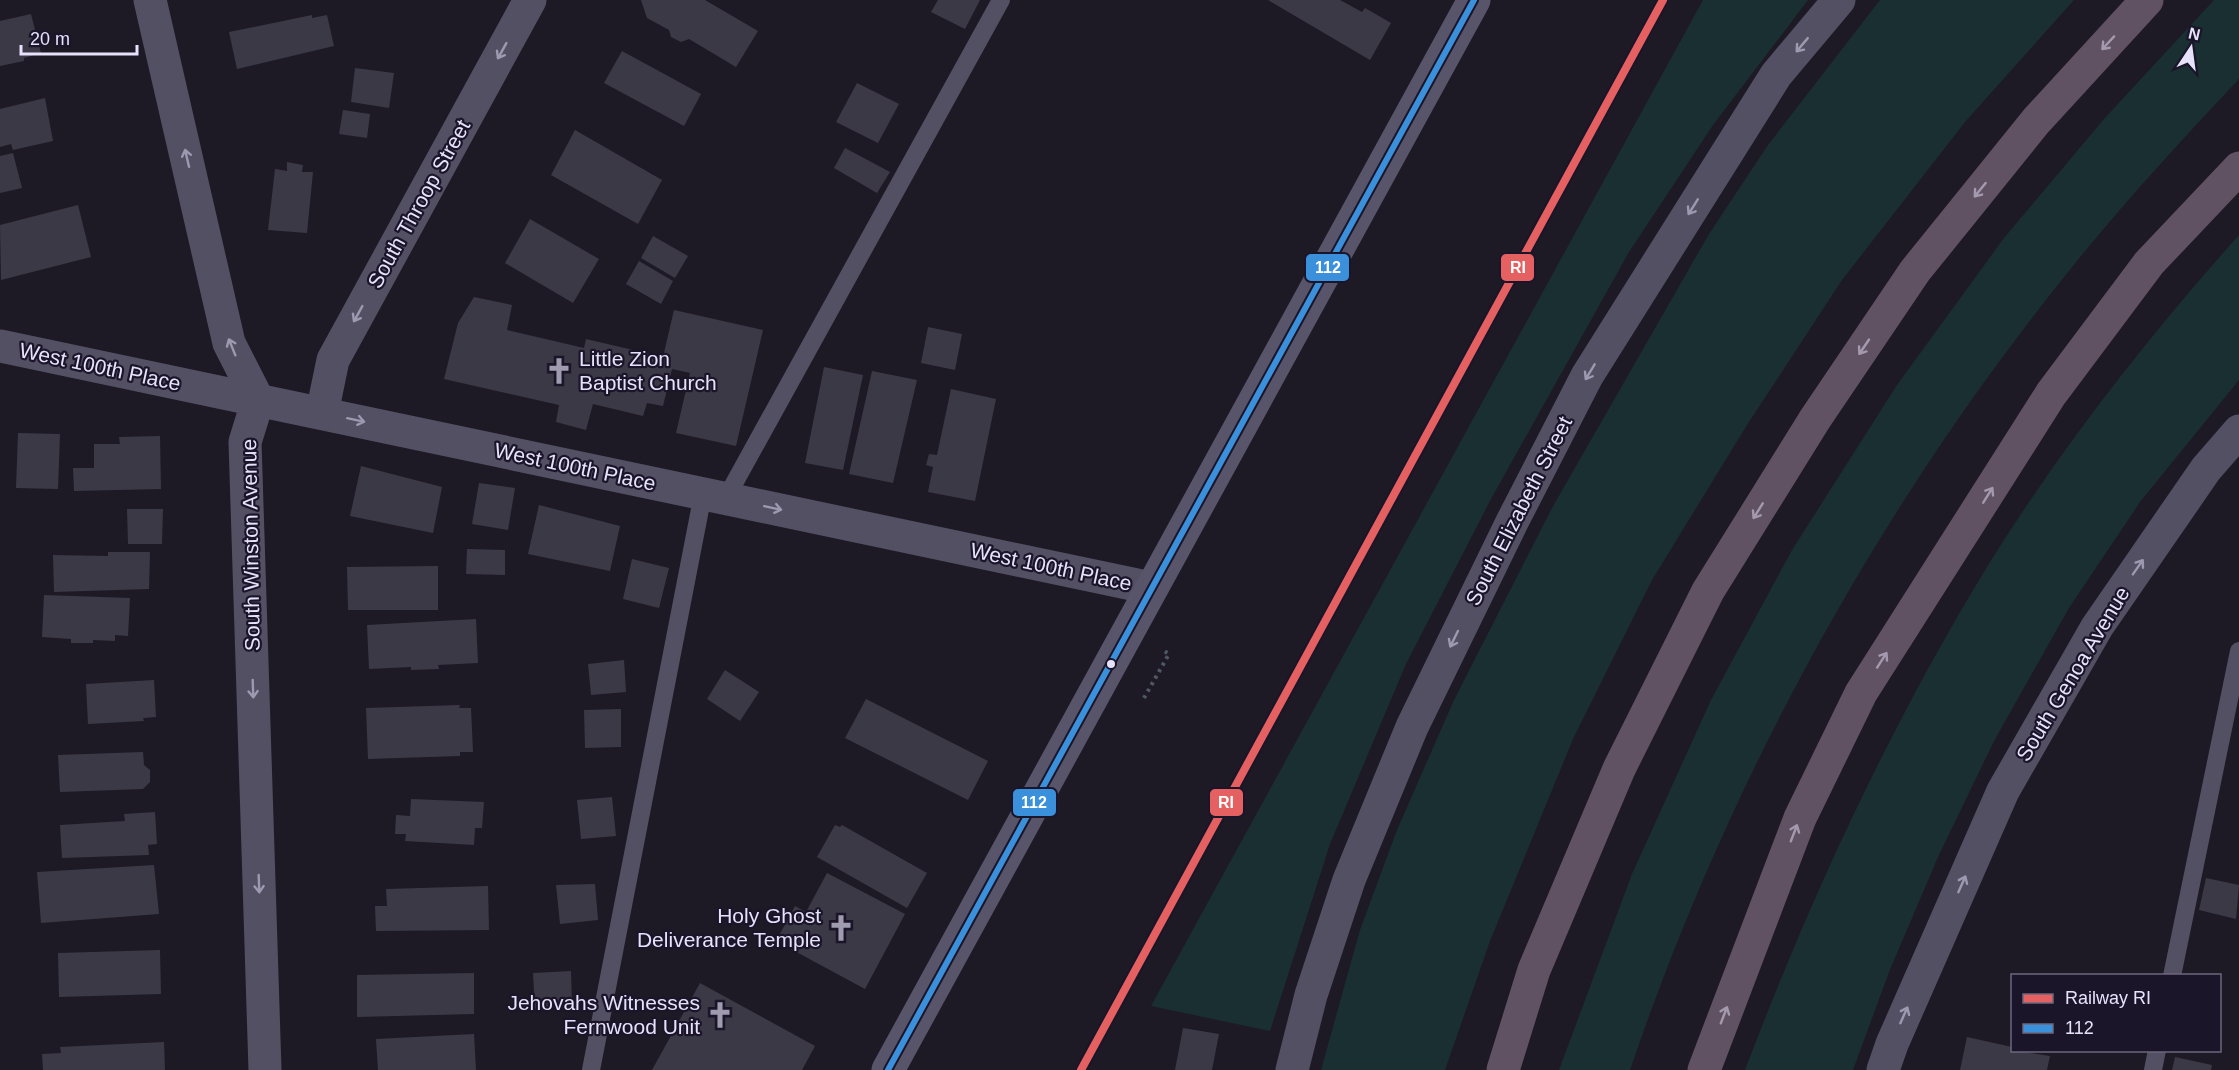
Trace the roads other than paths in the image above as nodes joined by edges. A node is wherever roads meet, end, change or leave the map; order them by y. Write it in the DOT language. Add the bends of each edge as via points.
graph roads {
  1 [pos="150,0"];
  2 [pos="530,0"];
  3 [pos="1001,0"];
  4 [pos="1474,0"];
  5 [pos="1839,0"];
  6 [pos="2147,0"];
  7 [pos="2239,168"];
  8 [pos="0,346"];
  9 [pos="258,400"];
  10 [pos="322,413"];
  11 [pos="2239,431"];
  12 [pos="715,496"];
  13 [pos="1151,588"];
  14 [pos="2239,651"];
  15 [pos="2172,974"];
  16 [pos="2157,1052"];
  17 [pos="265,1070"];
  18 [pos="591,1070"];
  19 [pos="888,1070"];
  20 [pos="1292,1070"];
  21 [pos="1503,1070"];
  22 [pos="1704,1070"];
  23 [pos="1883,1070"];
  24 [pos="2153,1070"];
  9 -- 1 [label="street, one-way" via="230,343"];
  2 -- 10 [label="street, South Throop Street, one-way" via="333,360"];
  3 -- 12 [label="lane"];
  4 -- 13 [label="main road"];
  5 -- 20 [label="street, South Elizabeth Street, one-way" via="1776,75 1587,376 1517,511 1412,727 1349,879 1311,995"];
  6 -- 21 [label="highway, one-way" via="2036,121 1915,271 1815,419 1708,591 1619,769 1534,970"];
  22 -- 7 [label="highway, one-way" via="1800,818 1860,693 2051,394 2149,263"];
  8 -- 9 [label="street, West 100th Place"];
  9 -- 10 [label="street, West 100th Place"];
  9 -- 17 [label="street, South Winston Avenue, one-way" via="245,442"];
  10 -- 12 [label="street, West 100th Place, one-way"];
  23 -- 11 [label="street, South Genoa Avenue, one-way" via="2004,791 2097,627 2206,469"];
  12 -- 13 [label="street, West 100th Place, one-way"];
  12 -- 18 [label="lane"];
  13 -- 19 [label="main road"];
  14 -- 15 [label="lane"];
  16 -- 24 [label="lane"];
}
